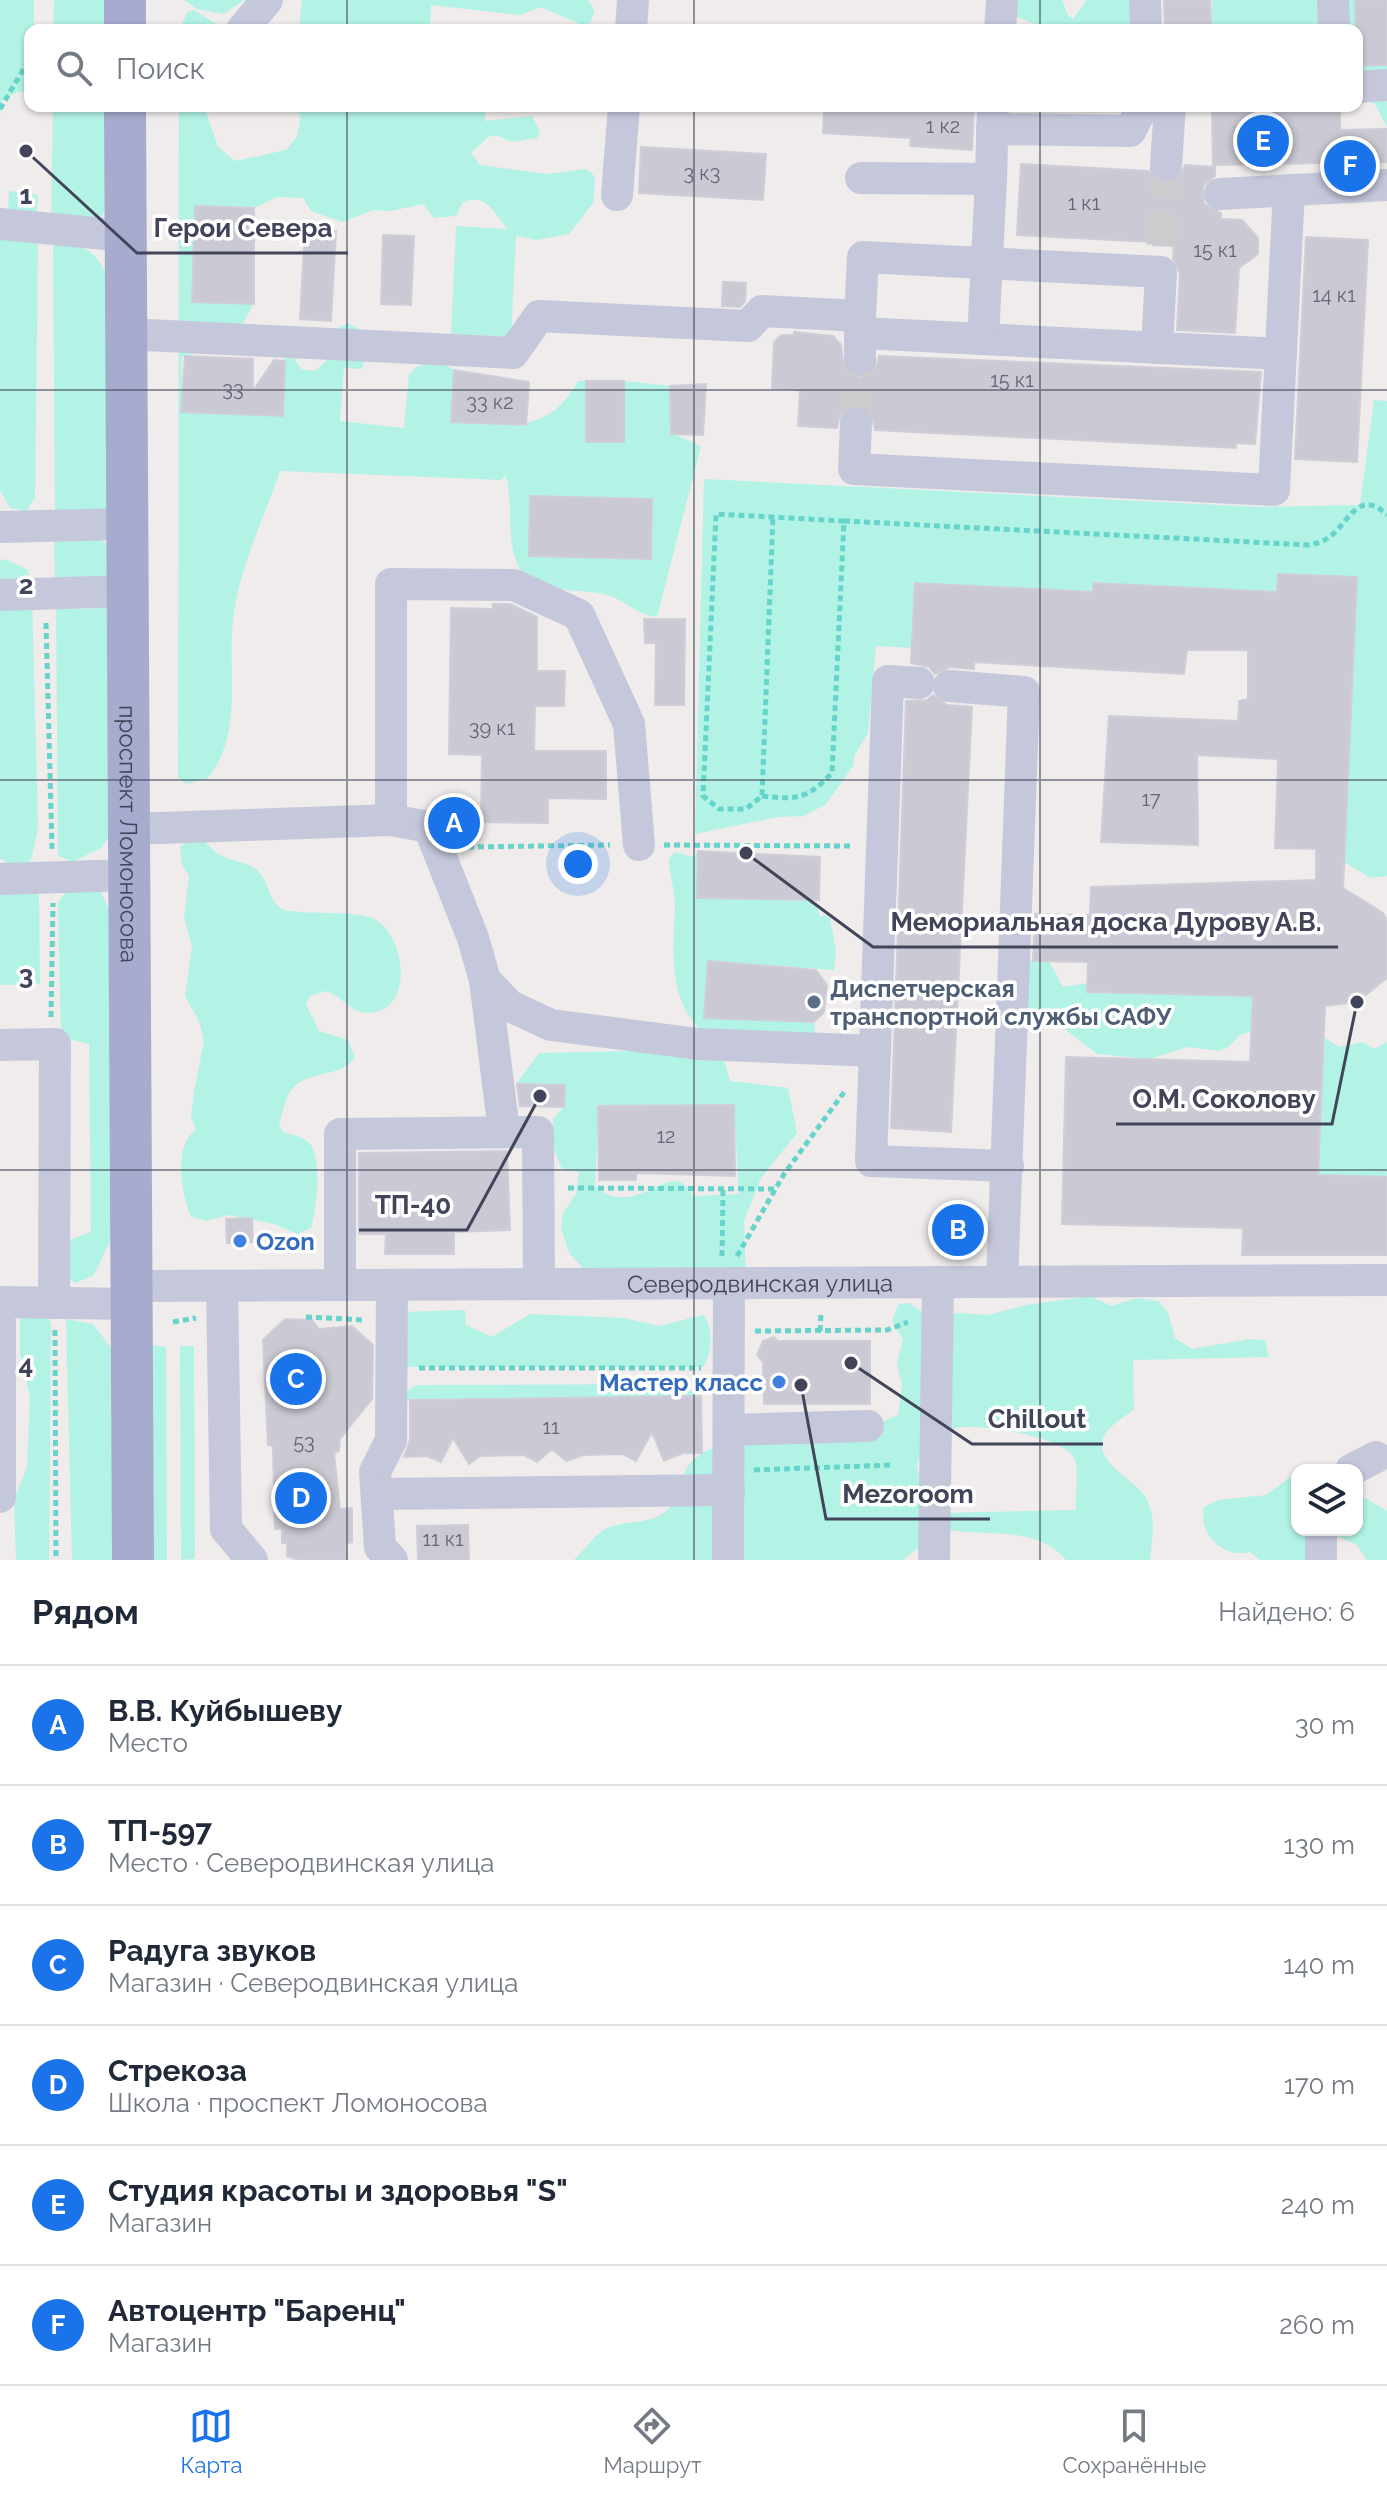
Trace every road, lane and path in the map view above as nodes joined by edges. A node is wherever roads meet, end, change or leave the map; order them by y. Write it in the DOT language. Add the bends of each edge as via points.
graph roads {
  1 [pos="125,0"];
  2 [pos="267,0"];
  3 [pos="633,0"];
  4 [pos="1002,0"];
  5 [pos="1145,0"];
  6 [pos="1333,0"];
  7 [pos="125,24"];
  8 [pos="247,24"];
  9 [pos="631,24"];
  10 [pos="1000,24"];
  11 [pos="1146,24"];
  12 [pos="1334,24"];
  13 [pos="24,68"];
  14 [pos="1387,85"];
  15 [pos="1363,87"];
  16 [pos="0,109"];
  17 [pos="125,112"];
  18 [pos="624,112"];
  19 [pos="1140,112"];
  20 [pos="1170,112"];
  21 [pos="992,118"];
  22 [pos="1166,165"];
  23 [pos="861,178"];
  24 [pos="991,179"];
  25 [pos="1387,185"];
  26 [pos="1289,190"];
  27 [pos="1220,194"];
  28 [pos="617,195"];
  29 [pos="0,224"];
  30 [pos="126,236"];
  31 [pos="987,263"];
  32 [pos="126,334"];
  33 [pos="860,336"];
  34 [pos="983,339"];
  35 [pos="1157,348"];
  36 [pos="1281,354"];
  37 [pos="856,424"];
  38 [pos="1387,515"];
  39 [pos="773,516"];
  40 [pos="844,521"];
  41 [pos="127,524"];
  42 [pos="0,527"];
  43 [pos="128,591"];
  44 [pos="45,593"];
  45 [pos="0,595"];
  46 [pos="762,796"];
  47 [pos="391,820"];
  48 [pos="129,829"];
  49 [pos="639,845"];
  50 [pos="879,846"];
  51 [pos="437,848"];
  52 [pos="130,875"];
  53 [pos="53,877"];
  54 [pos="0,879"];
  55 [pos="485,980"];
  56 [pos="0,1045"];
  57 [pos="35,1045"];
  58 [pos="875,1051"];
  59 [pos="504,1131"];
  60 [pos="1008,1166"];
  61 [pos="539,1188"];
  62 [pos="723,1189"];
  63 [pos="775,1189"];
  64 [pos="1387,1280"];
  65 [pos="1002,1282"];
  66 [pos="725,1283"];
  67 [pos="539,1284"];
  68 [pos="340,1285"];
  69 [pos="392,1285"];
  70 [pos="132,1295"];
  71 [pos="938,1296"];
  72 [pos="222,1300"];
  73 [pos="0,1302"];
  74 [pos="54,1303"];
  75 [pos="295,1317"];
  76 [pos="173,1322"];
  77 [pos="0,1323"];
  78 [pos="730,1330"];
  79 [pos="390,1368"];
  80 [pos="730,1368"];
  81 [pos="868,1426"];
  82 [pos="729,1430"];
  83 [pos="893,1465"];
  84 [pos="729,1481"];
  85 [pos="377,1494"];
  86 [pos="0,1497"];
  87 [pos="1321,1536"];
  88 [pos="56,1560"];
  89 [pos="133,1560"];
  90 [pos="252,1560"];
  91 [pos="392,1560"];
  92 [pos="728,1560"];
  93 [pos="934,1560"];
  94 [pos="1321,1560"];
  1 -- 7 [label="main road"];
  2 -- 8 [label="street"];
  3 -- 9 [label="street"];
  4 -- 10 [label="street"];
  5 -- 11 [label="street"];
  6 -- 12 [label="street"];
  13 -- 16 [label="path"];
  14 -- 15 [label="street"];
  17 -- 30 [label="main road, проспект Ломоносова"];
  18 -- 28 [label="street"];
  19 -- 21 [label="street" via="1130,131"];
  20 -- 22 [label="street"];
  21 -- 24 [label="street"];
  23 -- 24 [label="street"];
  24 -- 31 [label="street"];
  25 -- 26 [label="street"];
  26 -- 27 [label="street"];
  26 -- 36 [label="street"];
  29 -- 30 [label="street"];
  30 -- 32 [label="main road, проспект Ломоносова"];
  31 -- 33 [label="street" via="863,257"];
  31 -- 34 [label="street"];
  31 -- 35 [label="street" via="1162,259"];
  32 -- 33 [label="street" via="513,353 539,316 748,326 762,311"];
  32 -- 41 [label="main road, проспект Ломоносова"];
  33 -- 34 [label="street"];
  34 -- 35 [label="street"];
  35 -- 36 [label="street"];
  36 -- 37 [label="street" via="1274,490 854,469"];
  38 -- 40 [label="path" via="1366,505 1350,511 1334,534 1309,545"];
  39 -- 40 [label="path"];
  39 -- 46 [label="path"];
  39 -- 46 [label="path" via="716,514 703,796 719,809 746,809"];
  40 -- 46 [label="path" via="832,773 794,800"];
  41 -- 42 [label="street"];
  41 -- 43 [label="main road, проспект Ломоносова"];
  43 -- 44 [label="street"];
  43 -- 48 [label="main road, проспект Ломоносова"];
  44 -- 45 [label="street"];
  44 -- 53 [label="path"];
  47 -- 48 [label="street"];
  47 -- 49 [label="street" via="391,584 514,585 579,615 629,724"];
  47 -- 51 [label="street" via="429,827"];
  48 -- 52 [label="main road, проспект Ломоносова"];
  49 -- 50 [label="path"];
  49 -- 51 [label="path"];
  50 -- 58 [label="street"];
  50 -- 60 [label="street" via="888,681 1024,692"];
  51 -- 55 [label="street"];
  52 -- 53 [label="street"];
  52 -- 70 [label="main road, проспект Ломоносова"];
  53 -- 54 [label="street"];
  53 -- 57 [label="path" via="51,1030"];
  55 -- 58 [label="street" via="510,1006 551,1025 698,1044"];
  55 -- 59 [label="street"];
  56 -- 57 [label="street"];
  57 -- 74 [label="street" via="55,1044"];
  58 -- 60 [label="street" via="871,1161"];
  58 -- 63 [label="path"];
  59 -- 61 [label="street" via="538,1132"];
  59 -- 68 [label="street" via="340,1134"];
  60 -- 65 [label="street"];
  61 -- 62 [label="path"];
  61 -- 67 [label="street"];
  62 -- 63 [label="path"];
  62 -- 66 [label="path"];
  63 -- 66 [label="path"];
  64 -- 65 [label="street, Северодвинская улица"];
  65 -- 71 [label="street, Северодвинская улица"];
  66 -- 67 [label="street, Северодвинская улица"];
  66 -- 71 [label="street, Северодвинская улица"];
  66 -- 78 [label="street"];
  67 -- 69 [label="street, Северодвинская улица"];
  68 -- 69 [label="street, Северодвинская улица"];
  68 -- 72 [label="street, Северодвинская улица"];
  69 -- 79 [label="street"];
  70 -- 72 [label="street, Северодвинская улица"];
  70 -- 74 [label="street, Северодвинская улица"];
  70 -- 89 [label="main road, проспект Ломоносова"];
  71 -- 78 [label="path" via="887,1330"];
  71 -- 93 [label="street"];
  72 -- 76 [label="path"];
  72 -- 90 [label="street" via="226,1529"];
  73 -- 74 [label="street, Северодвинская улица"];
  74 -- 88 [label="path"];
  75 -- 79 [label="path" via="367,1320"];
  77 -- 86 [label="street"];
  78 -- 80 [label="street"];
  79 -- 80 [label="path"];
  79 -- 85 [label="street" via="391,1440 375,1472"];
  80 -- 82 [label="street"];
  81 -- 82 [label="street"];
  82 -- 84 [label="street"];
  83 -- 84 [label="path"];
  84 -- 85 [label="street"];
  84 -- 92 [label="street"];
  85 -- 91 [label="street" via="380,1547"];
  87 -- 94 [label="street"];
}
